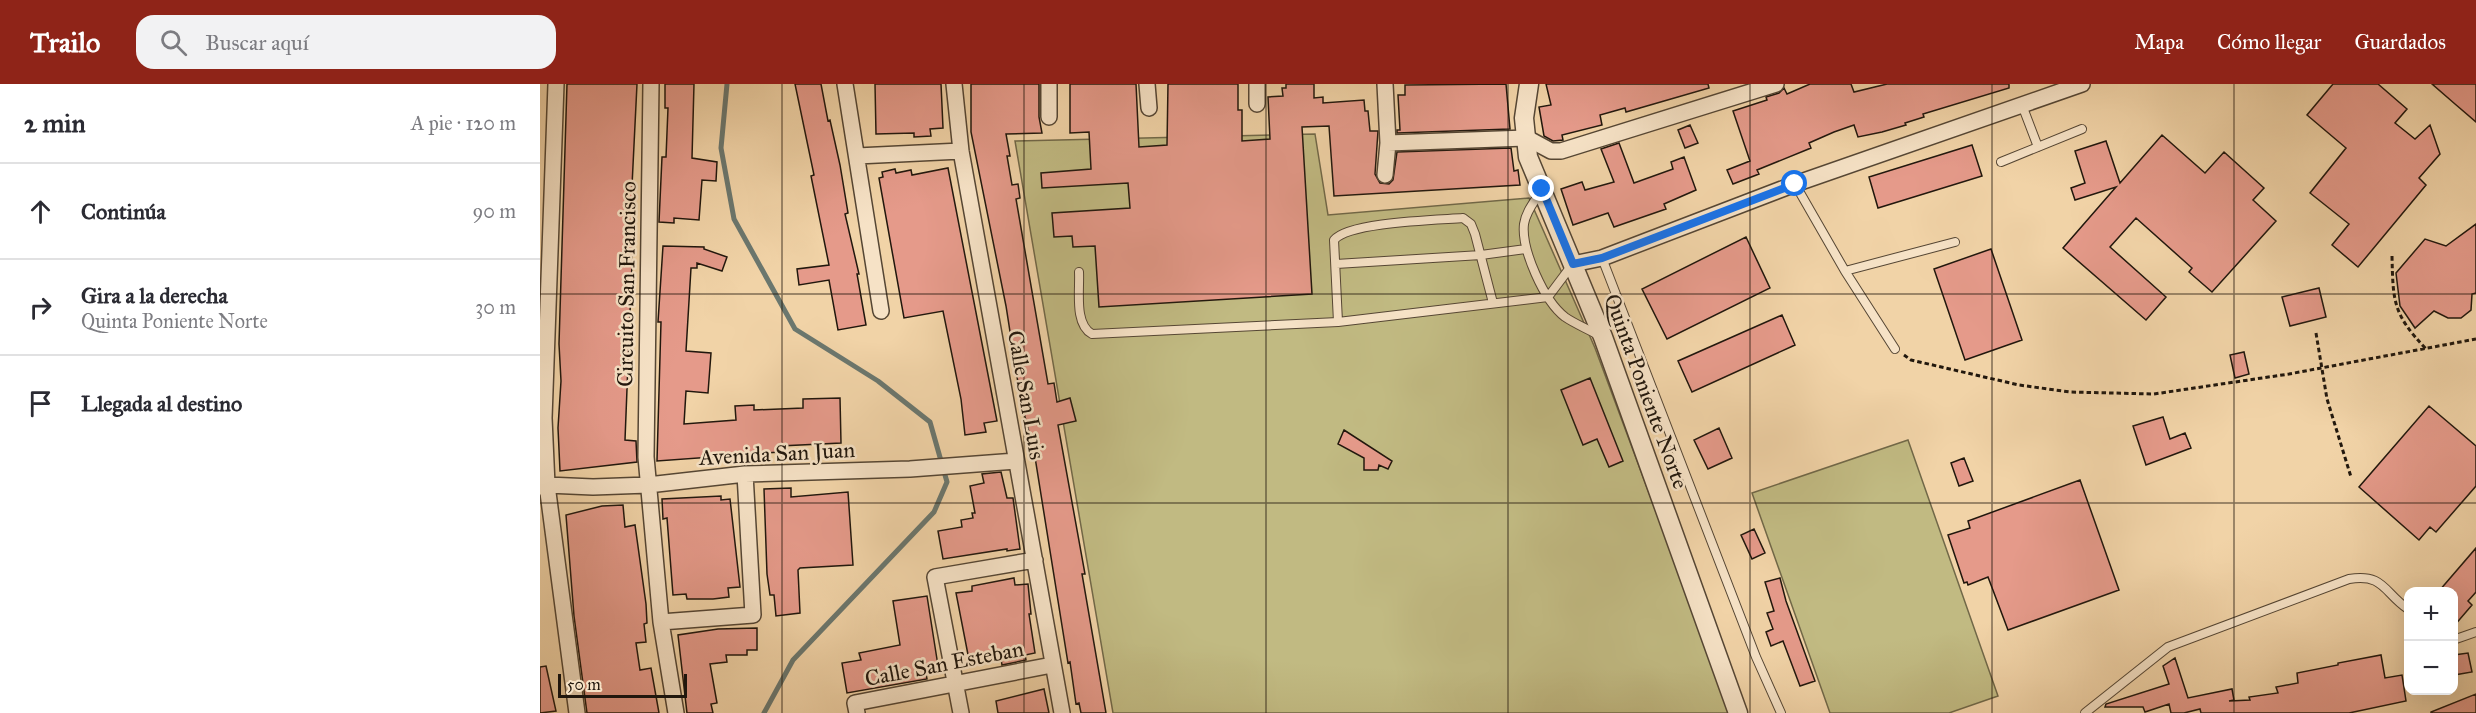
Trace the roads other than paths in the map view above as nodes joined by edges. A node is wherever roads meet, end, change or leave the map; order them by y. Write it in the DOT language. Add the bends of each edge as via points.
graph roads {
  1 [pos="556,84"];
  2 [pos="651,84"];
  3 [pos="845,84"];
  4 [pos="954,84"];
  5 [pos="1049,84"];
  6 [pos="1147,84"];
  7 [pos="1257,84"];
  8 [pos="1385,84"];
  9 [pos="1529,84"];
  10 [pos="1776,84"];
  11 [pos="2082,84"];
  12 [pos="1257,104"];
  13 [pos="2022,105"];
  14 [pos="1149,108"];
  15 [pos="1049,117"];
  16 [pos="2082,129"];
  17 [pos="1527,138"];
  18 [pos="1388,143"];
  19 [pos="2038,147"];
  20 [pos="961,151"];
  21 [pos="857,156"];
  22 [pos="2001,162"];
  23 [pos="1385,175"];
  24 [pos="1795,184"];
  25 [pos="1542,189"];
  26 [pos="1955,242"];
  27 [pos="1526,249"];
  28 [pos="1481,255"];
  29 [pos="1602,258"];
  30 [pos="1336,264"];
  31 [pos="1573,264"];
  32 [pos="1845,271"];
  33 [pos="1079,272"];
  34 [pos="1548,297"];
  35 [pos="1493,303"];
  36 [pos="881,311"];
  37 [pos="1338,322"];
  38 [pos="1603,338"];
  39 [pos="1895,349"];
  40 [pos="1016,461"];
  41 [pos="745,474"];
  42 [pos="648,485"];
  43 [pos="544,486"];
  44 [pos="1035,560"];
  45 [pos="2404,605"];
  46 [pos="661,621"];
  47 [pos="2476,632"];
  48 [pos="2458,638"];
  49 [pos="1052,666"];
  50 [pos="956,685"];
  51 [pos="577,713"];
  52 [pos="676,713"];
  53 [pos="857,713"];
  54 [pos="961,713"];
  55 [pos="1062,713"];
  56 [pos="1738,713"];
  57 [pos="1780,713"];
  58 [pos="2085,713"];
  1 -- 43 [label="street"];
  2 -- 42 [label="street, Circuito San Francisco"];
  3 -- 21 [label="street"];
  4 -- 20 [label="street, Calle San Luis"];
  5 -- 15 [label="street"];
  6 -- 14 [label="street"];
  7 -- 12 [label="street"];
  8 -- 18 [label="street"];
  9 -- 17 [label="street, Quinta Poniente Norte" via="1524,118"];
  10 -- 17 [label="street" via="1569,150 1551,151"];
  11 -- 13 [label="street"];
  13 -- 19 [label="lane"];
  13 -- 24 [label="street"];
  16 -- 19 [label="lane"];
  17 -- 18 [label="street"];
  17 -- 25 [label="street, Quinta Poniente Norte" via="1528,157"];
  18 -- 23 [label="street"];
  19 -- 22 [label="lane"];
  20 -- 21 [label="street"];
  20 -- 40 [label="street, Calle San Luis"];
  21 -- 36 [label="street"];
  24 -- 29 [label="street"];
  24 -- 32 [label="lane"];
  25 -- 27 [label="lane" via="1525,222"];
  25 -- 31 [label="street, Quinta Poniente Norte"];
  26 -- 32 [label="lane"];
  27 -- 28 [label="lane"];
  27 -- 34 [label="lane"];
  28 -- 30 [label="lane"];
  28 -- 30 [label="lane" via="1471,224 1463,218 1359,228 1339,234 1334,240"];
  28 -- 35 [label="lane"];
  29 -- 31 [label="street"];
  29 -- 57 [label="lane"];
  30 -- 37 [label="lane"];
  31 -- 34 [label="lane"];
  31 -- 38 [label="street, Quinta Poniente Norte"];
  32 -- 39 [label="lane"];
  33 -- 37 [label="lane" via="1081,323 1092,334"];
  34 -- 35 [label="lane"];
  34 -- 38 [label="lane" via="1564,316"];
  35 -- 37 [label="lane"];
  38 -- 56 [label="street, Quinta Poniente Norte"];
  40 -- 41 [label="street, Avenida San Juan"];
  40 -- 44 [label="street, Calle San Luis"];
  41 -- 42 [label="street, Avenida San Juan"];
  41 -- 46 [label="street" via="753,615"];
  42 -- 43 [label="street, Avenida San Juan"];
  42 -- 46 [label="street, Circuito San Francisco"];
  43 -- 51 [label="street"];
  44 -- 49 [label="street, Calle San Luis"];
  44 -- 50 [label="street" via="935,576"];
  45 -- 58 [label="lane" via="2366,576 2349,579 2168,647"];
  46 -- 52 [label="street, Circuito San Francisco"];
  47 -- 48 [label="lane"];
  49 -- 50 [label="street, Calle San Esteban"];
  49 -- 55 [label="street, Calle San Luis"];
  50 -- 53 [label="street, Calle San Esteban" via="855,703"];
  50 -- 54 [label="street"];
}
